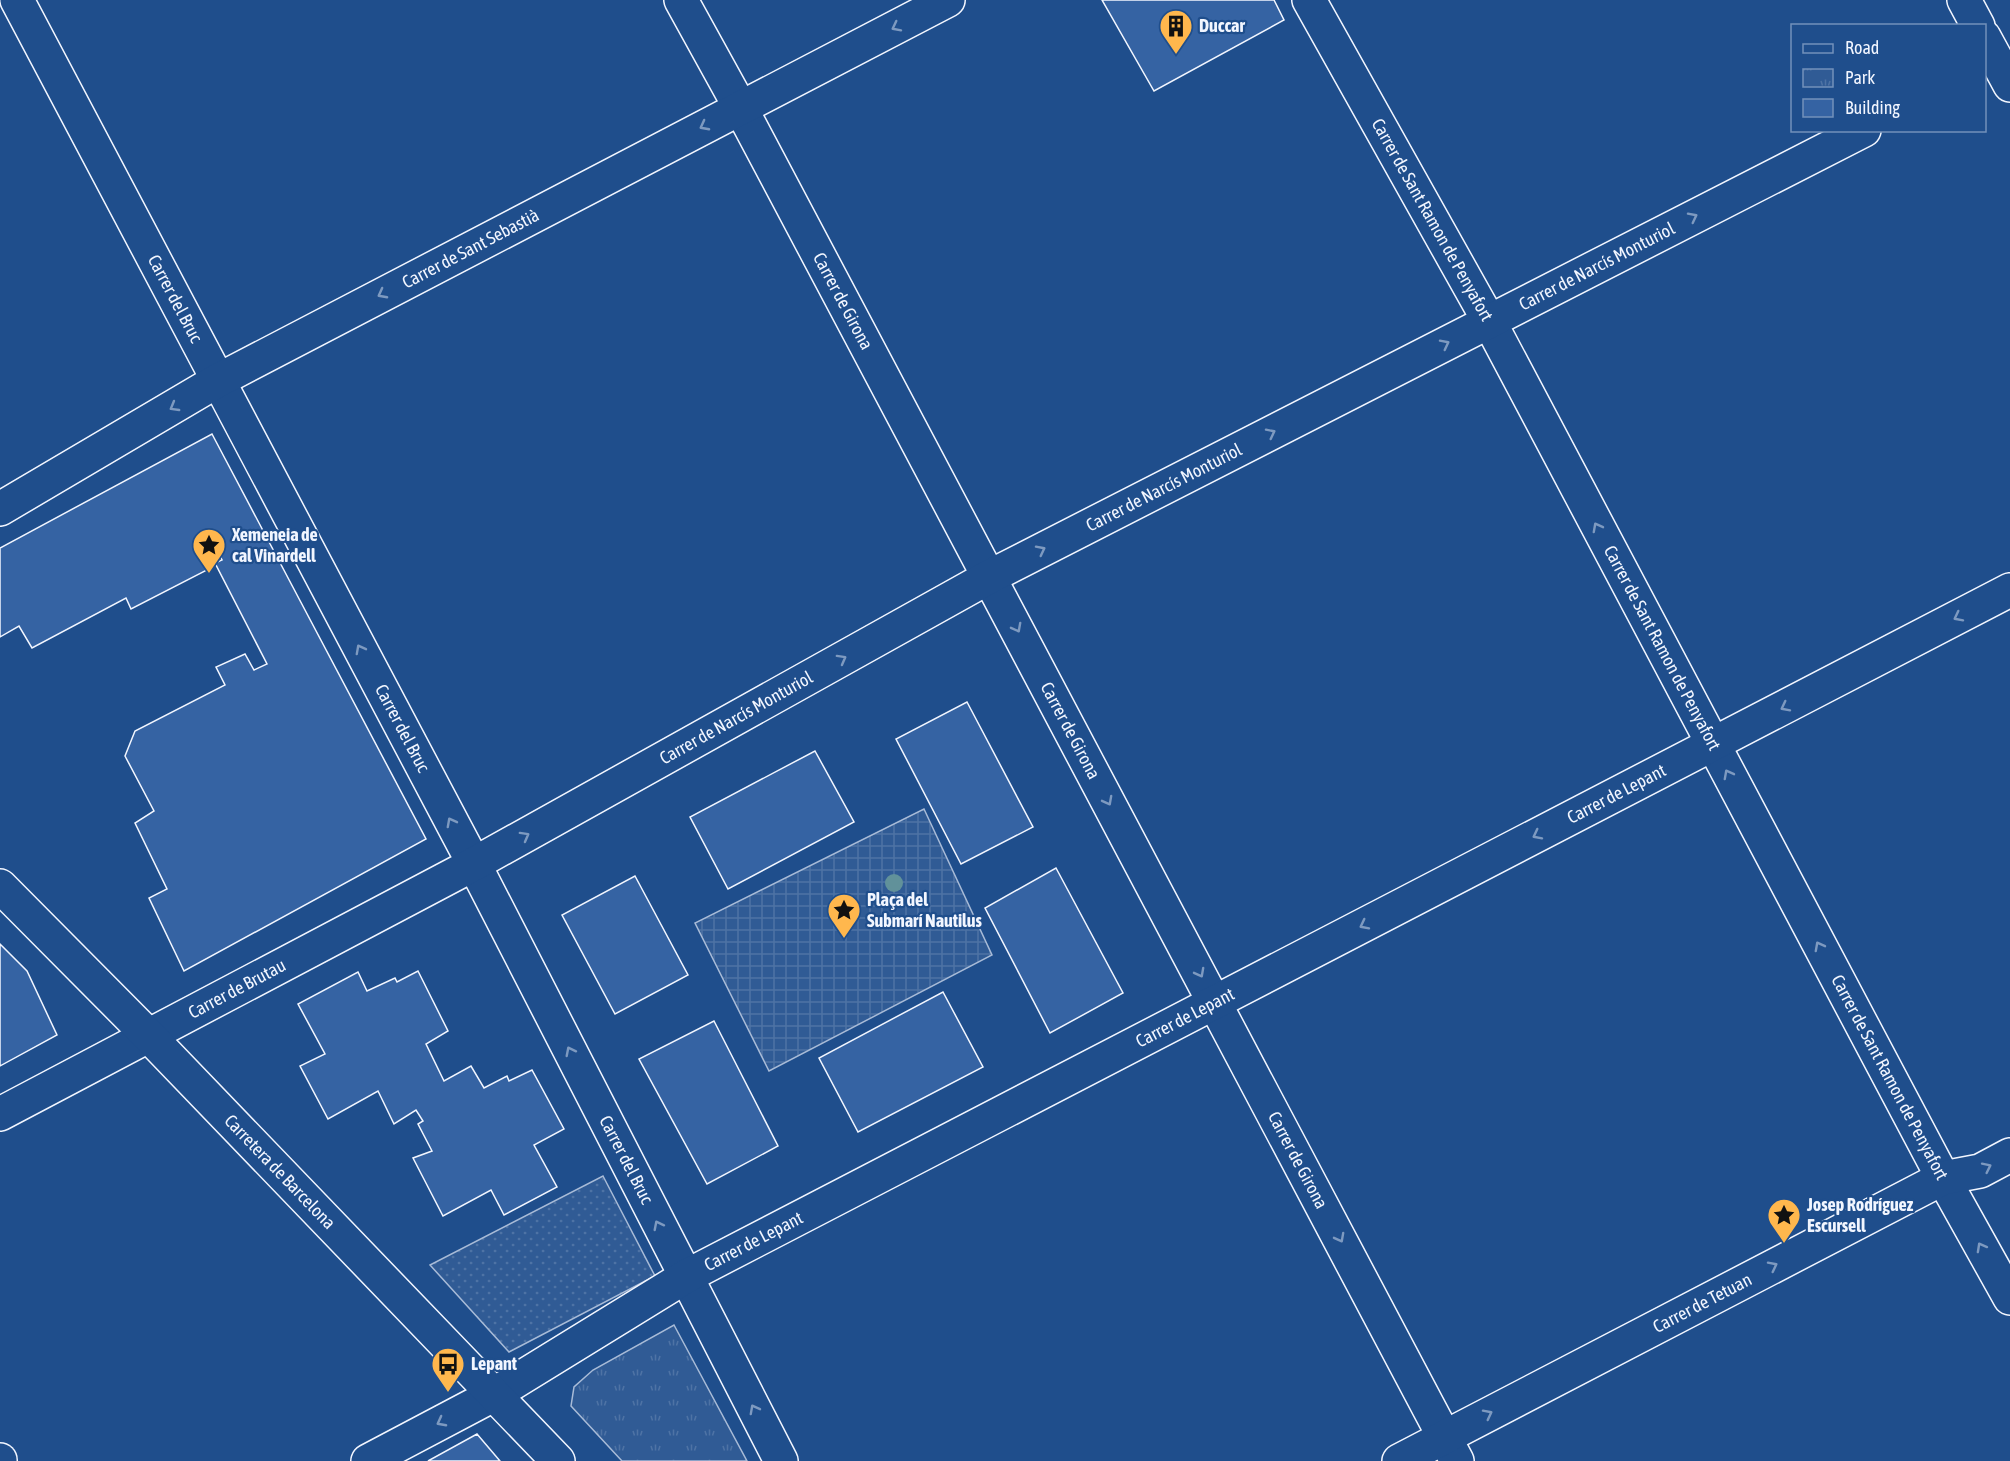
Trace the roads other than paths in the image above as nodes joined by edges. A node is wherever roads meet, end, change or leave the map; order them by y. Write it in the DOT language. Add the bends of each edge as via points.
graph roads {
  1 [pos="16,0"];
  2 [pos="681,0"];
  3 [pos="948,0"];
  4 [pos="1309,0"];
  5 [pos="1964,0"];
  6 [pos="1977,24"];
  7 [pos="740,107"];
  8 [pos="1860,132"];
  9 [pos="1489,321"];
  10 [pos="218,381"];
  11 [pos="0,509"];
  12 [pos="989,577"];
  13 [pos="2010,590"];
  14 [pos="1712,745"];
  15 [pos="474,864"];
  16 [pos="0,886"];
  17 [pos="1215,1002"];
  18 [pos="149,1036"];
  19 [pos="0,1114"];
  20 [pos="2010,1155"];
  21 [pos="1943,1178"];
  22 [pos="685,1277"];
  23 [pos="2010,1298"];
  24 [pos="493,1395"];
  25 [pos="1451,1448"];
  26 [pos="368,1461"];
  27 [pos="558,1461"];
  28 [pos="781,1461"];
  29 [pos="1399,1461"];
  1 -- 10 [label="street, Carrer del Bruc"];
  2 -- 7 [label="street, Carrer de Girona"];
  3 -- 7 [label="street, Carrer de Sant Sebastià, one-way"];
  4 -- 9 [label="street, Carrer de Sant Ramon de Penyafort"];
  5 -- 6 [label="street"];
  7 -- 10 [label="street, Carrer de Sant Sebastià, one-way"];
  7 -- 12 [label="street, Carrer de Girona"];
  9 -- 8 [label="street, Carrer de Narcís Monturiol, one-way"];
  12 -- 9 [label="street, Carrer de Narcís Monturiol, one-way"];
  14 -- 9 [label="street, Carrer de Sant Ramon de Penyafort, one-way"];
  10 -- 11 [label="street, Carrer de Sant Sebastià, one-way"];
  15 -- 10 [label="street, Carrer del Bruc, one-way"];
  15 -- 12 [label="street, Carrer de Narcís Monturiol, one-way"];
  12 -- 17 [label="street, Carrer de Girona, one-way"];
  13 -- 14 [label="street, Carrer de Lepant, one-way"];
  14 -- 17 [label="street, Carrer de Lepant, one-way"];
  21 -- 14 [label="street, Carrer de Sant Ramon de Penyafort, one-way"];
  15 -- 18 [label="street, Carrer de Brutau"];
  22 -- 15 [label="street, Carrer del Bruc, one-way"];
  16 -- 18 [label="street, Carretera de Barcelona"];
  17 -- 22 [label="street, Carrer de Lepant"];
  17 -- 25 [label="street, Carrer de Girona, one-way"];
  18 -- 19 [label="street, Carrer de Brutau"];
  18 -- 24 [label="street, Carretera de Barcelona"];
  21 -- 20 [label="street, Carrer de Tetuan, one-way" via="1980,1171"];
  23 -- 21 [label="street, Carrer de Sant Ramon de Penyafort, one-way"];
  25 -- 21 [label="street, Carrer de Tetuan, one-way"];
  22 -- 24 [label="street, Carrer de Lepant"];
  28 -- 22 [label="street, Carrer del Bruc, one-way"];
  24 -- 26 [label="street, Carrer de Lepant, one-way"];
  24 -- 27 [label="street, Carretera de Barcelona"];
  25 -- 29 [label="street, Carrer de Tetuan"];
}
